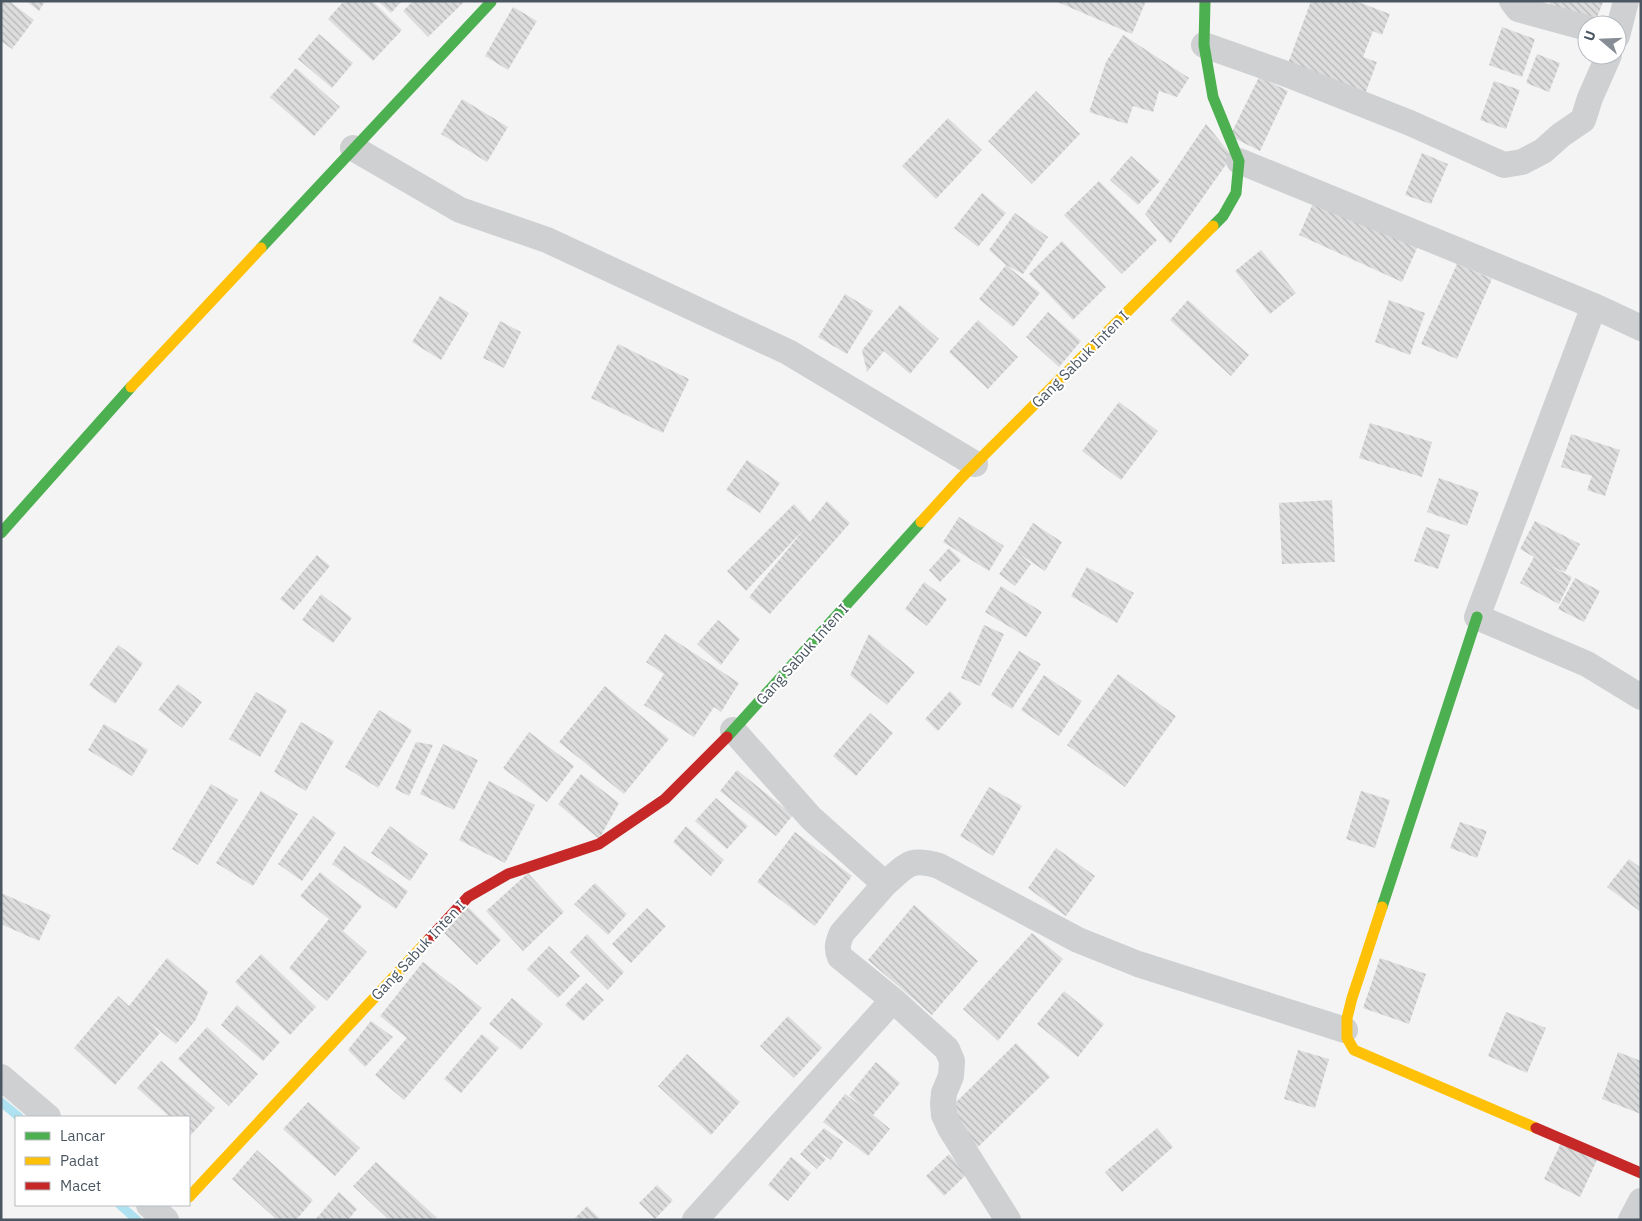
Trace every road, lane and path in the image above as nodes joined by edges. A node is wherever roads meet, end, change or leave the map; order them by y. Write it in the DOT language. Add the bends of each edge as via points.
graph roads {
  1 [pos="1205,1"];
  2 [pos="1512,1"];
  3 [pos="1626,1"];
  4 [pos="491,2"];
  5 [pos="1622,15"];
  6 [pos="1577,25"];
  7 [pos="1204,45"];
  8 [pos="1605,65"];
  9 [pos="353,148"];
  10 [pos="1239,161"];
  11 [pos="1594,306"];
  12 [pos="1641,328"];
  13 [pos="975,464"];
  14 [pos="1,533"];
  15 [pos="1476,617"];
  16 [pos="1641,697"];
  17 [pos="733,730"];
  18 [pos="885,884"];
  19 [pos="894,1000"];
  20 [pos="1344,1030"];
  21 [pos="1,1077"];
  22 [pos="47,1116"];
  23 [pos="1641,1173"];
  24 [pos="190,1196"];
  25 [pos="1641,1201"];
  26 [pos="150,1206"];
  27 [pos="180,1206"];
  28 [pos="167,1220"];
  29 [pos="695,1220"];
  30 [pos="1008,1220"];
  31 [pos="1631,1220"];
  1 -- 7 [label="street, Gang Sabuk Inten I"];
  2 -- 6 [label="street" via="1518,9"];
  3 -- 5 [label="street"];
  4 -- 9 [label="street"];
  7 -- 8 [label="street" via="1410,123 1504,165 1522,162 1543,151 1583,120"];
  7 -- 10 [label="street, Gang Sabuk Inten I" via="1212,97"];
  9 -- 13 [label="street" via="460,210 547,240 788,352"];
  9 -- 14 [label="street" via="109,410"];
  10 -- 11 [label="street"];
  10 -- 13 [label="street, Gang Sabuk Inten I" via="1236,193 1223,216"];
  11 -- 12 [label="street"];
  11 -- 15 [label="street"];
  13 -- 17 [label="street, Gang Sabuk Inten I"];
  15 -- 16 [label="street" via="1587,664"];
  15 -- 20 [label="street"];
  17 -- 18 [label="street" via="810,818"];
  17 -- 24 [label="street, Gang Sabuk Inten I" via="665,799 599,844 508,874 468,896"];
  18 -- 19 [label="street" via="842,933 837,950 840,958"];
  18 -- 20 [label="street" via="910,863 924,861 1078,940 1138,964"];
  19 -- 29 [label="street"];
  19 -- 30 [label="street" via="948,1049 952,1061 951,1076 944,1093 944,1115"];
  20 -- 23 [label="street" via="1347,1043 1354,1050"];
  21 -- 22 [label="street"];
  25 -- 31 [label="street"];
  26 -- 28 [label="street"];
  27 -- 28 [label="street"];
}
